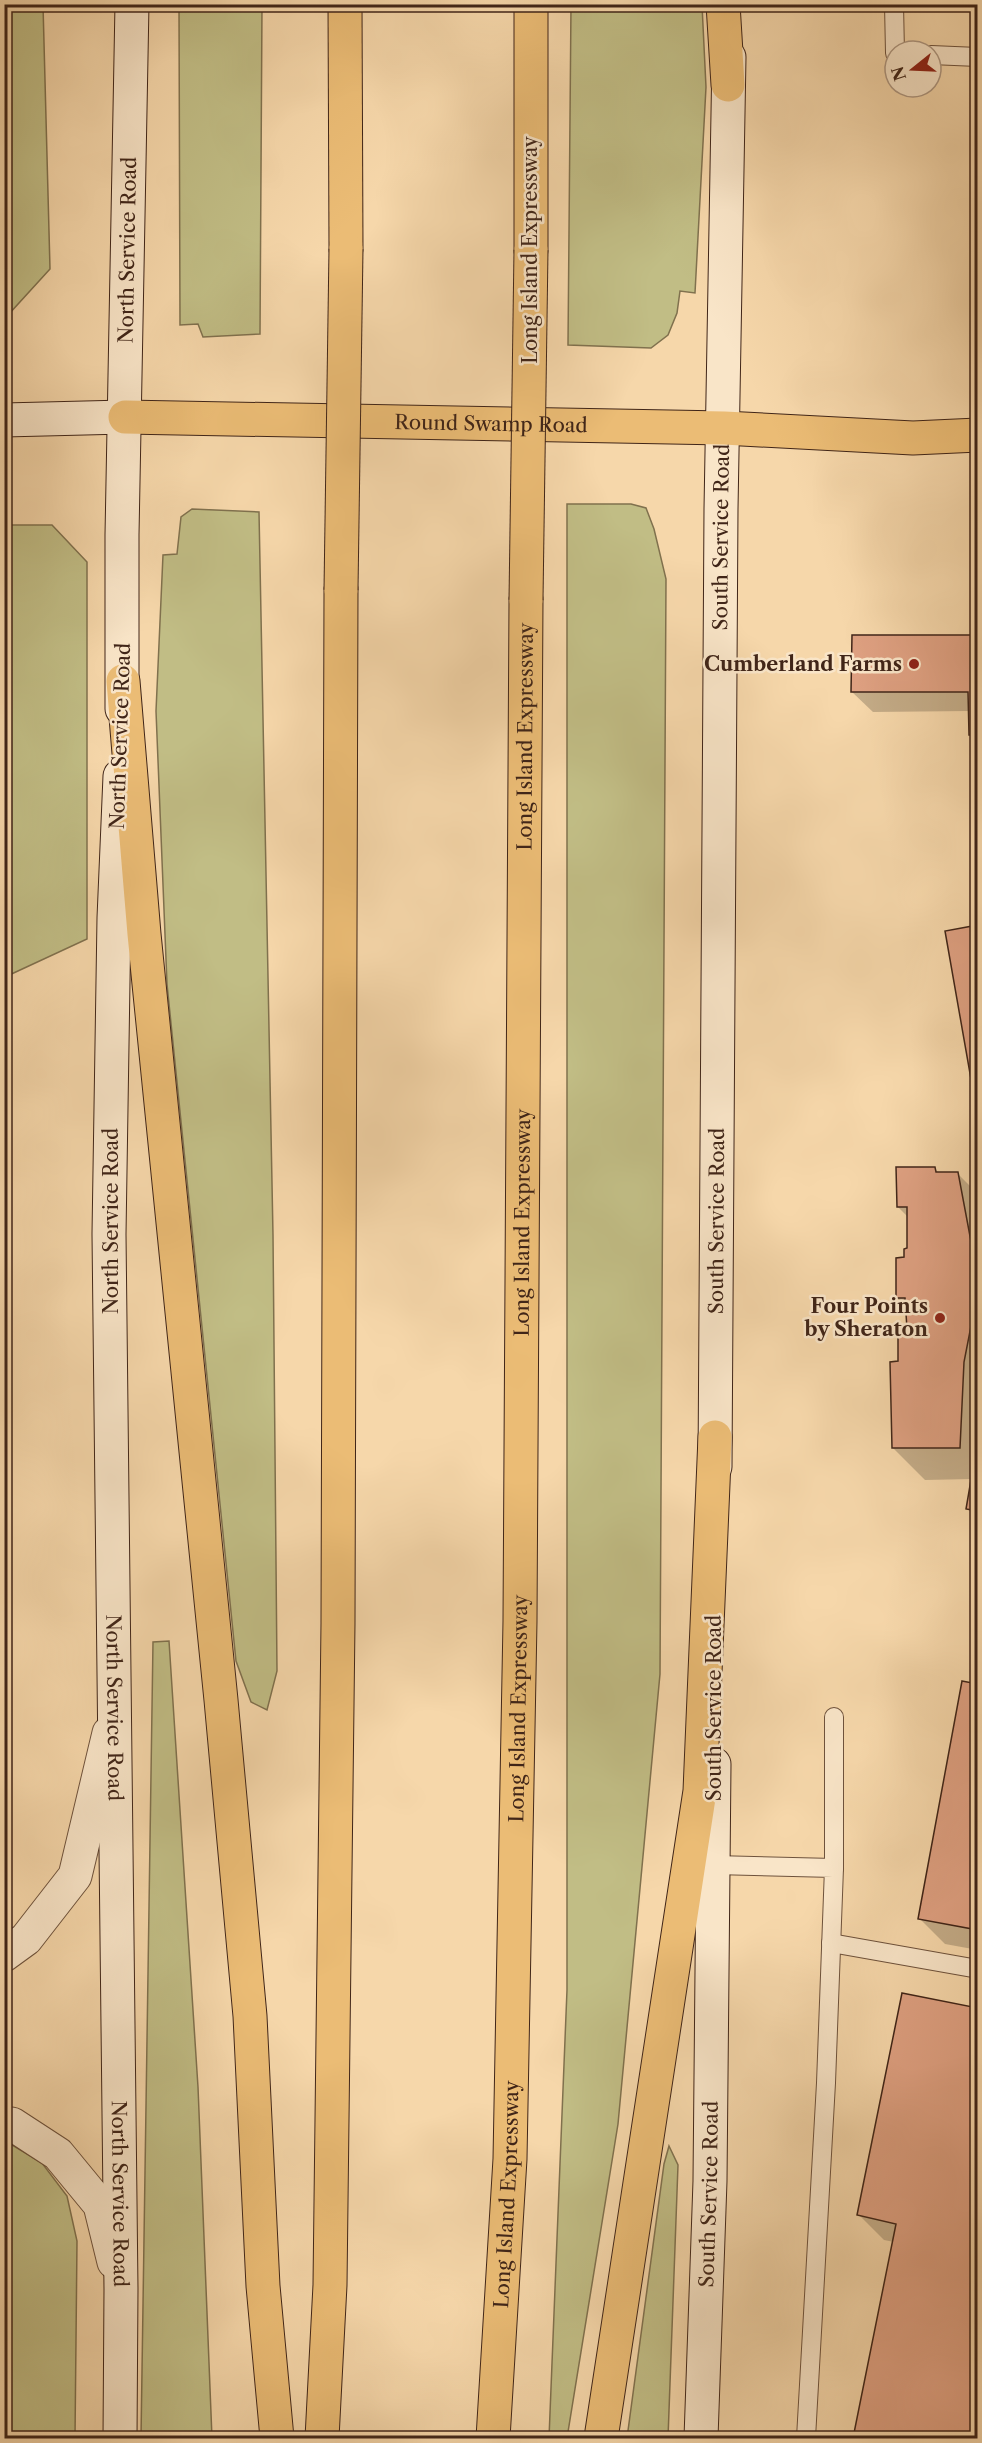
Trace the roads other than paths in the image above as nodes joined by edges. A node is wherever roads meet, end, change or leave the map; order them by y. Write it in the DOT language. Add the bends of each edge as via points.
graph roads {
  1 [pos="132,4"];
  2 [pos="345,4"];
  3 [pos="531,4"];
  4 [pos="723,4"];
  5 [pos="729,4"];
  6 [pos="894,4"];
  7 [pos="895,39"];
  8 [pos="943,56"];
  9 [pos="978,57"];
  10 [pos="728,85"];
  11 [pos="125,417"];
  12 [pos="4,420"];
  13 [pos="724,428"];
  14 [pos="978,435"];
  15 [pos="123,681"];
  16 [pos="715,1437"];
  17 [pos="115,1705"];
  18 [pos="834,1717"];
  19 [pos="714,1865"];
  20 [pos="834,1868"];
  21 [pos="831,1943"];
  22 [pos="4,1955"];
  23 [pos="978,1968"];
  24 [pos="4,2123"];
  25 [pos="121,2289"];
  26 [pos="120,2439"];
  27 [pos="277,2439"];
  28 [pos="322,2439"];
  29 [pos="494,2439"];
  30 [pos="601,2439"];
  31 [pos="701,2439"];
  32 [pos="806,2439"];
  1 -- 11 [label="main road, North Service Road"];
  2 -- 28 [label="main road, bridge" via="338,1659 330,2285"];
  3 -- 29 [label="main road, Long Island Expressway, bridge" via="520,1633 510,2159"];
  4 -- 10 [label="main road"];
  5 -- 10 [label="main road, South Service Road"];
  6 -- 7 [label="lane"];
  8 -- 9 [label="lane"];
  10 -- 13 [label="main road, South Service Road"];
  11 -- 12 [label="main road, Round Swamp Road"];
  11 -- 13 [label="main road, Round Swamp Road"];
  11 -- 15 [label="main road, North Service Road"];
  13 -- 14 [label="main road, Round Swamp Road" via="904,438"];
  13 -- 16 [label="main road, South Service Road" via="718,761"];
  15 -- 17 [label="main road, North Service Road" via="109,1234"];
  15 -- 27 [label="main road" via="144,934 250,2016 263,2286"];
  16 -- 19 [label="main road, South Service Road"];
  16 -- 30 [label="main road" via="700,1791"];
  17 -- 22 [label="main road" via="75,1876 26,1939"];
  17 -- 25 [label="main road, North Service Road"];
  18 -- 20 [label="lane"];
  19 -- 20 [label="lane"];
  19 -- 31 [label="main road, South Service Road" via="710,2181"];
  20 -- 21 [label="lane"];
  21 -- 23 [label="lane"];
  21 -- 32 [label="lane"];
  24 -- 25 [label="main road" via="12,2124 58,2154 100,2205"];
  25 -- 26 [label="main road, North Service Road"];
}
